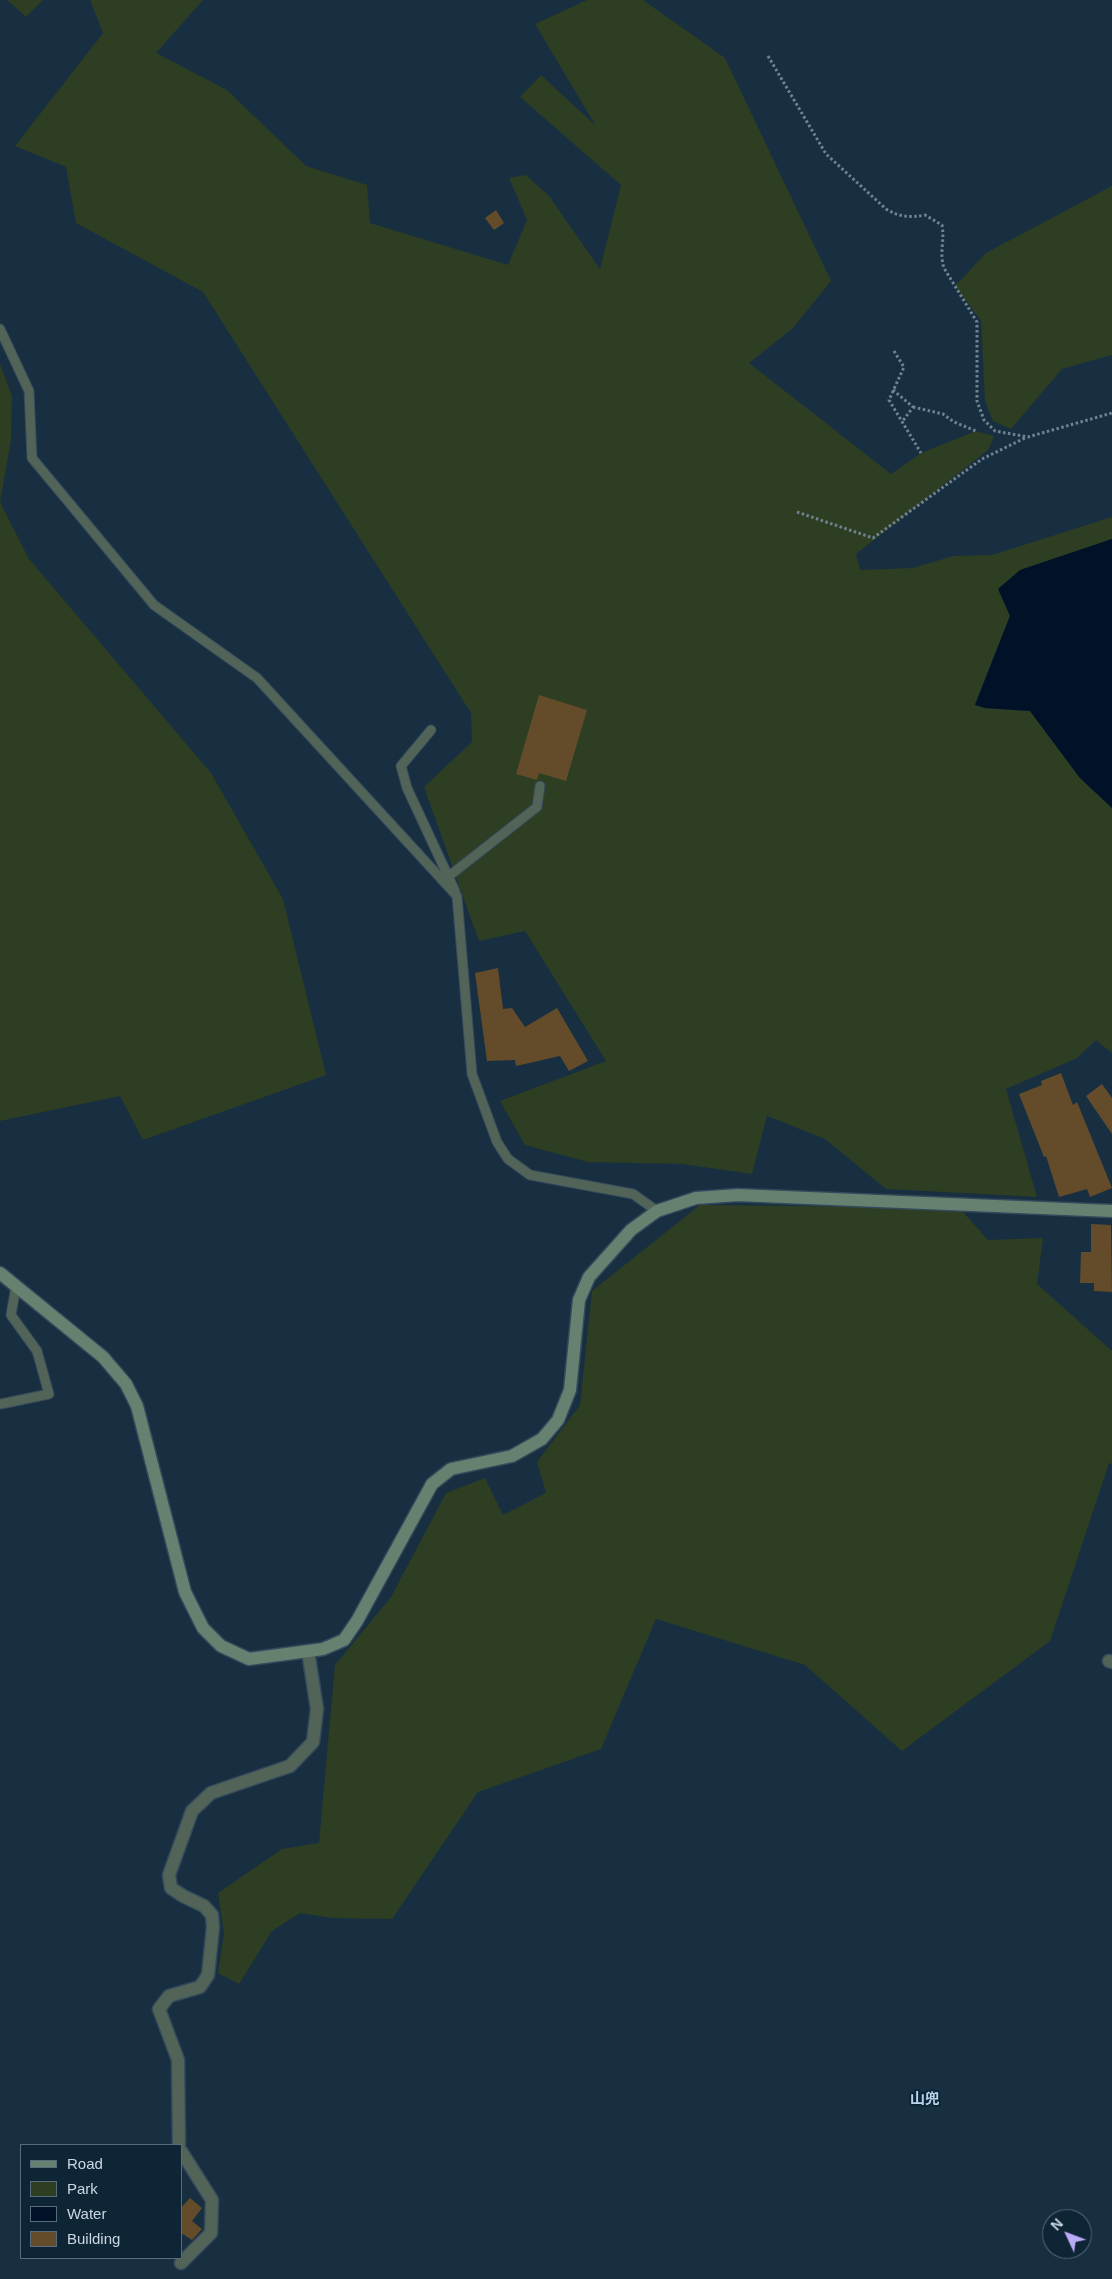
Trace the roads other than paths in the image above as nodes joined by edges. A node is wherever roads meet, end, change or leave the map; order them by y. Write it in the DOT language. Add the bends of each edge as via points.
graph roads {
  1 [pos="0,329"];
  2 [pos="431,730"];
  3 [pos="540,786"];
  4 [pos="449,876"];
  5 [pos="457,896"];
  6 [pos="657,1211"];
  7 [pos="1112,1211"];
  8 [pos="0,1273"];
  9 [pos="16,1286"];
  10 [pos="1,1404"];
  11 [pos="308,1651"];
  12 [pos="179,2144"];
  13 [pos="182,2153"];
  14 [pos="181,2263"];
  1 -- 5 [label="lane" via="29,391 32,458 154,605 257,678"];
  2 -- 4 [label="lane" via="401,766 407,788"];
  3 -- 4 [label="lane" via="537,807"];
  4 -- 5 [label="lane"];
  5 -- 6 [label="lane" via="472,1074 497,1142 508,1159 530,1175 633,1194"];
  6 -- 7 [label="street" via="696,1198 738,1195"];
  6 -- 11 [label="street" via="631,1230 589,1277 579,1300 570,1390 558,1420 542,1439 512,1456 451,1469 432,1484 344,1640"];
  8 -- 9 [label="street"];
  9 -- 10 [label="lane" via="11,1315 37,1352 49,1394"];
  9 -- 11 [label="street" via="103,1357 126,1384 138,1406 185,1592 204,1628 221,1646 249,1659"];
  11 -- 12 [label="street" via="318,1709 312,1742 290,1766 211,1793 192,1811 169,1875 171,1888 204,1906 212,1915 213,1927 208,1976 200,1987 169,1996 160,2009 178,2060"];
  13 -- 14 [label="street" via="212,2200 212,2233"];
}
